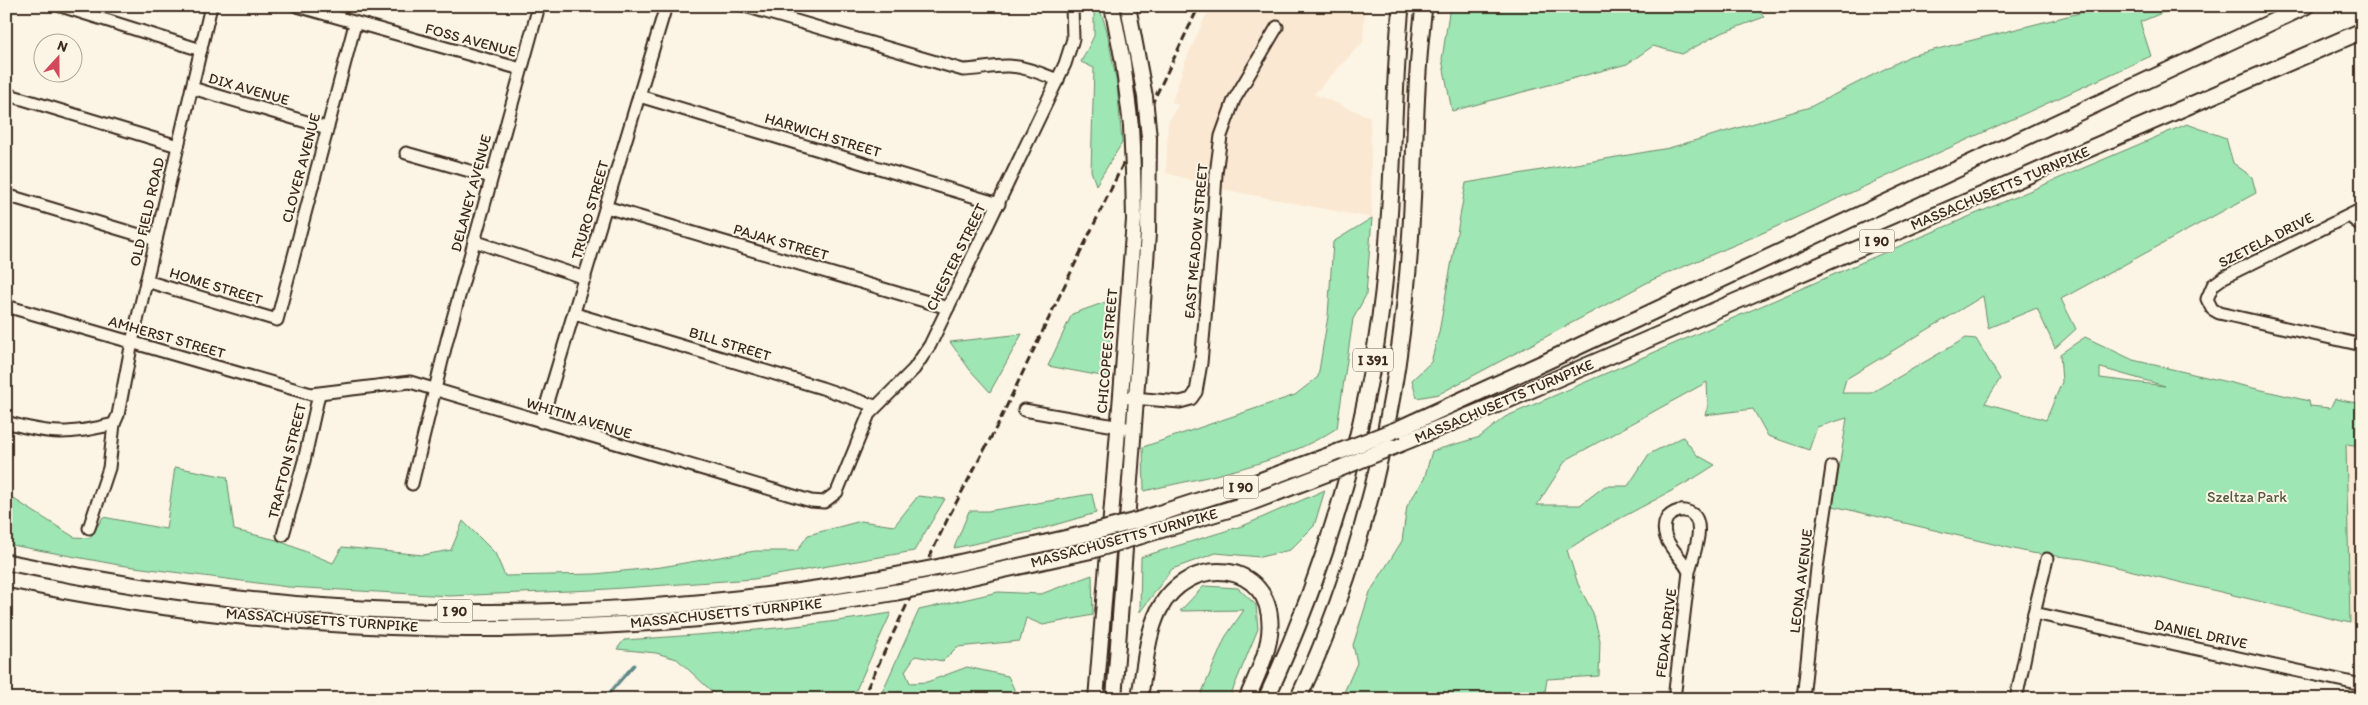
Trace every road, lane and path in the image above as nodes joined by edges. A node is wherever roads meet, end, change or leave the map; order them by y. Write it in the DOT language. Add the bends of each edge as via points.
graph roads {
  1 [pos="61,6"];
  2 [pos="211,6"];
  3 [pos="297,6"];
  4 [pos="539,6"];
  5 [pos="666,6"];
  6 [pos="745,6"];
  7 [pos="1072,6"];
  8 [pos="1112,6"];
  9 [pos="1130,6"];
  10 [pos="1401,6"];
  11 [pos="1424,6"];
  12 [pos="2306,6"];
  13 [pos="355,24"];
  14 [pos="1277,27"];
  15 [pos="2362,31"];
  16 [pos="201,50"];
  17 [pos="521,69"];
  18 [pos="1058,80"];
  19 [pos="192,88"];
  20 [pos="6,94"];
  21 [pos="639,96"];
  22 [pos="327,128"];
  23 [pos="178,146"];
  24 [pos="406,152"];
  25 [pos="491,177"];
  26 [pos="6,195"];
  27 [pos="999,204"];
  28 [pos="606,207"];
  29 [pos="2362,209"];
  30 [pos="2349,216"];
  31 [pos="2362,226"];
  32 [pos="156,240"];
  33 [pos="474,241"];
  34 [pos="586,278"];
  35 [pos="146,281"];
  36 [pos="6,306"];
  37 [pos="948,308"];
  38 [pos="575,314"];
  39 [pos="277,320"];
  40 [pos="132,342"];
  41 [pos="2362,345"];
  42 [pos="434,389"];
  43 [pos="319,394"];
  44 [pos="1121,397"];
  45 [pos="1136,398"];
  46 [pos="875,406"];
  47 [pos="1024,410"];
  48 [pos="6,422"];
  49 [pos="542,422"];
  50 [pos="114,424"];
  51 [pos="1117,427"];
  52 [pos="1134,429"];
  53 [pos="1832,467"];
  54 [pos="412,484"];
  55 [pos="828,500"];
  56 [pos="89,528"];
  57 [pos="283,535"];
  58 [pos="2047,559"];
  59 [pos="6,562"];
  60 [pos="1689,572"];
  61 [pos="6,579"];
  62 [pos="2034,613"];
  63 [pos="2362,685"];
  64 [pos="1096,699"];
  65 [pos="1114,699"];
  66 [pos="1139,699"];
  67 [pos="1247,699"];
  68 [pos="1266,699"];
  69 [pos="1300,699"];
  70 [pos="1674,699"];
  71 [pos="1803,699"];
  72 [pos="2016,699"];
  1 -- 16 [label="street"];
  2 -- 16 [label="street, OLD FIELD ROAD"];
  3 -- 13 [label="street, FOSS AVENUE"];
  4 -- 17 [label="street, DELANEY AVENUE"];
  5 -- 21 [label="street, TRURO STREET"];
  6 -- 18 [label="street" via="963,70 1007,66 1027,68"];
  7 -- 18 [label="street, CHESTER STREET" via="1073,39"];
  8 -- 44 [label="main road, CHICOPEE STREET, bridge" via="1124,62 1133,170 1134,220"];
  9 -- 45 [label="main road, bridge" via="1149,138 1148,226"];
  10 -- 68 [label="highway, I 391" via="1386,260 1366,395 1346,479 1316,574"];
  11 -- 69 [label="highway, I 391" via="1416,88 1408,268 1391,399 1374,483 1359,535"];
  12 -- 59 [label="highway, MASSACHUSETTS TURNPIKE / I 90, bridge" via="1398,428 1257,482 1094,532 940,567 820,588 688,603 578,610 460,611 332,606 206,595"];
  13 -- 17 [label="street, FOSS AVENUE"];
  13 -- 22 [label="street, CLOVER AVENUE"];
  14 -- 45 [label="street, EAST MEADOW STREET" via="1234,100 1221,136 1196,392 1191,399 1180,402"];
  15 -- 61 [label="highway, MASSACHUSETTS TURNPIKE / I 90, bridge" via="1521,394 1336,470 1247,504 1093,550 845,601 651,622 524,628 316,622 125,601"];
  16 -- 19 [label="street, OLD FIELD ROAD"];
  17 -- 25 [label="street, DELANEY AVENUE"];
  18 -- 27 [label="street, CHESTER STREET"];
  19 -- 22 [label="street, DIX AVENUE"];
  19 -- 23 [label="street, OLD FIELD ROAD"];
  20 -- 23 [label="street"];
  21 -- 27 [label="street, HARWICH STREET"];
  21 -- 28 [label="street, TRURO STREET"];
  22 -- 39 [label="street, CLOVER AVENUE"];
  23 -- 32 [label="street, OLD FIELD ROAD"];
  24 -- 25 [label="street"];
  25 -- 33 [label="street, DELANEY AVENUE"];
  26 -- 32 [label="street"];
  27 -- 37 [label="street, CHESTER STREET"];
  28 -- 34 [label="street, TRURO STREET"];
  28 -- 37 [label="street, PAJAK STREET"];
  29 -- 30 [label="street, SZETELA DRIVE"];
  30 -- 31 [label="street"];
  30 -- 41 [label="street, SZETELA DRIVE" via="2224,277 2212,287 2207,300 2219,314"];
  32 -- 35 [label="street, OLD FIELD ROAD"];
  33 -- 34 [label="street"];
  33 -- 42 [label="street, DELANEY AVENUE"];
  34 -- 38 [label="street, TRURO STREET"];
  35 -- 39 [label="street, HOME STREET"];
  35 -- 40 [label="street, OLD FIELD ROAD"];
  36 -- 40 [label="street, AMHERST STREET"];
  37 -- 46 [label="street, CHESTER STREET" via="918,364"];
  38 -- 46 [label="street, BILL STREET"];
  38 -- 49 [label="street, TRURO STREET"];
  40 -- 43 [label="street, AMHERST STREET" via="300,392"];
  40 -- 50 [label="street, OLD FIELD ROAD"];
  42 -- 43 [label="street, WHITIN AVENUE" via="410,382"];
  42 -- 49 [label="street, WHITIN AVENUE"];
  42 -- 54 [label="street, DELANEY AVENUE"];
  43 -- 57 [label="street, TRAFTON STREET"];
  44 -- 45 [label="street, EAST MEADOW STREET"];
  44 -- 51 [label="main road, CHICOPEE STREET"];
  45 -- 52 [label="main road"];
  46 -- 55 [label="street, CHESTER STREET" via="865,421 839,487"];
  47 -- 51 [label="street"];
  48 -- 50 [label="street" via="32,430 65,434"];
  49 -- 55 [label="street, WHITIN AVENUE" via="811,501"];
  50 -- 56 [label="street, OLD FIELD ROAD" via="109,468"];
  51 -- 52 [label="street"];
  51 -- 64 [label="main road, CHICOPEE STREET"];
  52 -- 65 [label="main road"];
  53 -- 71 [label="street, LEONA AVENUE"];
  58 -- 62 [label="street"];
  60 -- 60 [label="street, FEDAK DRIVE" via="1664,532 1667,518 1680,511 1692,514 1698,525 1697,545"];
  60 -- 70 [label="street, FEDAK DRIVE"];
  62 -- 63 [label="street, DANIEL DRIVE"];
  62 -- 72 [label="street"];
  66 -- 67 [label="highway" via="1151,632 1162,605 1187,579 1216,571 1233,574 1249,582 1258,591 1268,611 1269,636"];
}
